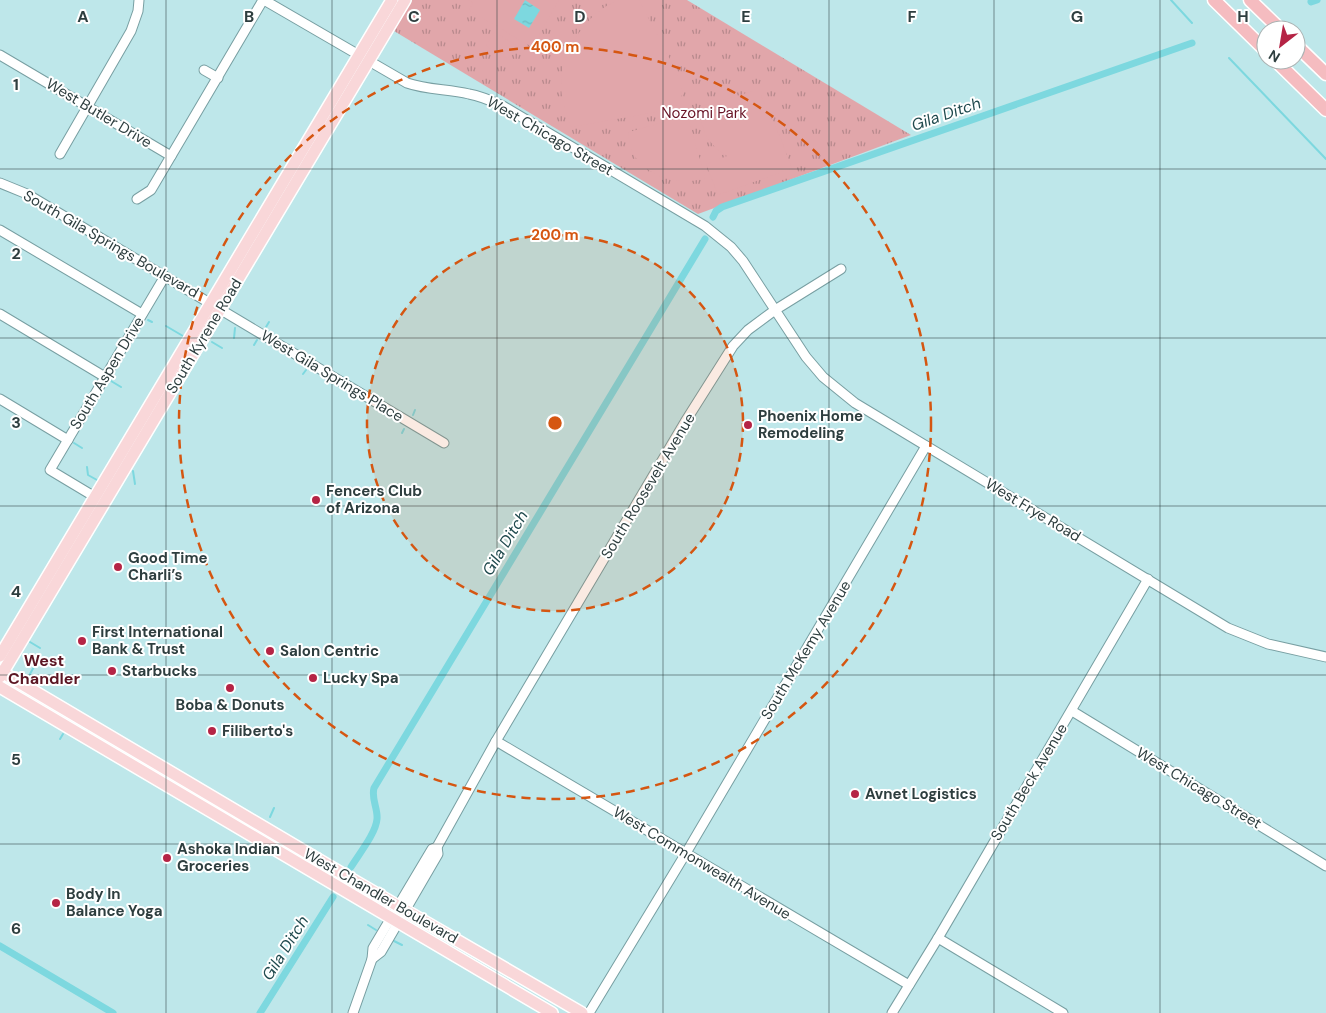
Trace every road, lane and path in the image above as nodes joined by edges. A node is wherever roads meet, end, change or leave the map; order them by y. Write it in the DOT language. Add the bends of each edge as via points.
graph roads {
  1 [pos="139,0"];
  2 [pos="264,0"];
  3 [pos="392,0"];
  4 [pos="405,0"];
  5 [pos="1214,0"];
  6 [pos="1250,0"];
  7 [pos="1271,20"];
  8 [pos="1256,41"];
  9 [pos="0,55"];
  10 [pos="1306,55"];
  11 [pos="363,59"];
  12 [pos="204,70"];
  13 [pos="1285,70"];
  14 [pos="1326,74"];
  15 [pos="218,78"];
  16 [pos="87,106"];
  17 [pos="1326,110"];
  18 [pos="60,154"];
  19 [pos="171,156"];
  20 [pos="0,183"];
  21 [pos="137,199"];
  22 [pos="0,230"];
  23 [pos="841,269"];
  24 [pos="165,276"];
  25 [pos="216,306"];
  26 [pos="775,310"];
  27 [pos="0,314"];
  28 [pos="142,314"];
  29 [pos="105,377"];
  30 [pos="0,399"];
  31 [pos="68,440"];
  32 [pos="444,443"];
  33 [pos="926,446"];
  34 [pos="99,500"];
  35 [pos="66,566"];
  36 [pos="47,578"];
  37 [pos="1148,579"];
  38 [pos="0,656"];
  39 [pos="1326,657"];
  40 [pos="1,673"];
  41 [pos="0,687"];
  42 [pos="1072,711"];
  43 [pos="496,741"];
  44 [pos="686,853"];
  45 [pos="1326,866"];
  46 [pos="402,908"];
  47 [pos="395,919"];
  48 [pos="938,938"];
  49 [pos="909,985"];
  50 [pos="353,1013"];
  51 [pos="552,1013"];
  52 [pos="582,1013"];
  53 [pos="589,1013"];
  54 [pos="892,1013"];
  55 [pos="1064,1013"];
  1 -- 16 [label="street" via="131,31"];
  2 -- 11 [label="street, West Chicago Street"];
  2 -- 15 [label="street"];
  3 -- 11 [label="main road, South Kyrene Road"];
  4 -- 11 [label="main road, South Kyrene Road"];
  5 -- 8 [label="highway"];
  6 -- 7 [label="highway"];
  9 -- 16 [label="street, West Butler Drive"];
  10 -- 14 [label="highway"];
  11 -- 25 [label="main road, South Kyrene Road"];
  11 -- 26 [label="street, West Chicago Street" via="416,86 467,93 503,106 705,226 743,261"];
  12 -- 15 [label="street"];
  13 -- 17 [label="highway"];
  15 -- 19 [label="street"];
  16 -- 18 [label="street"];
  16 -- 19 [label="street, West Butler Drive"];
  19 -- 21 [label="street" via="150,190"];
  20 -- 24 [label="street, South Gila Springs Boulevard" via="27,194"];
  22 -- 28 [label="street"];
  23 -- 26 [label="street, South Roosevelt Avenue"];
  24 -- 25 [label="street, South Gila Springs Boulevard"];
  24 -- 28 [label="street, South Aspen Drive"];
  25 -- 32 [label="street, West Gila Springs Place"];
  25 -- 34 [label="main road, South Kyrene Road"];
  26 -- 33 [label="street, West Frye Road" via="823,377 856,403"];
  26 -- 43 [label="street, South Roosevelt Avenue" via="733,346"];
  27 -- 29 [label="street"];
  28 -- 29 [label="street, South Aspen Drive"];
  29 -- 31 [label="street, South Aspen Drive"];
  30 -- 31 [label="street"];
  31 -- 34 [label="street, South Aspen Drive" via="50,470"];
  33 -- 37 [label="street, West Frye Road"];
  33 -- 44 [label="street, South McKemy Avenue"];
  34 -- 35 [label="main road, South Kyrene Road"];
  34 -- 36 [label="main road, South Kyrene Road"];
  35 -- 36 [label="main road"];
  35 -- 40 [label="main road, South Kyrene Road"];
  36 -- 38 [label="main road, South Kyrene Road"];
  37 -- 39 [label="street, West Frye Road" via="1228,628 1268,644"];
  37 -- 42 [label="street, South Beck Avenue"];
  40 -- 46 [label="main road, West Chandler Boulevard"];
  41 -- 47 [label="main road, West Chandler Boulevard"];
  42 -- 45 [label="street, West Chicago Street"];
  42 -- 48 [label="street, South Beck Avenue"];
  43 -- 44 [label="street, West Commonwealth Avenue"];
  43 -- 46 [label="street, South Roosevelt Avenue" via="437,847 438,854"];
  44 -- 49 [label="street, West Commonwealth Avenue"];
  44 -- 53 [label="street, South McKemy Avenue"];
  46 -- 47 [label="street, South Roosevelt Avenue"];
  46 -- 52 [label="main road, West Chandler Boulevard"];
  47 -- 50 [label="street, South Roosevelt Avenue" via="372,948 372,959"];
  47 -- 51 [label="main road, West Chandler Boulevard"];
  48 -- 49 [label="street, South Beck Avenue"];
  48 -- 55 [label="street"];
  49 -- 54 [label="street, South Beck Avenue"];
}
